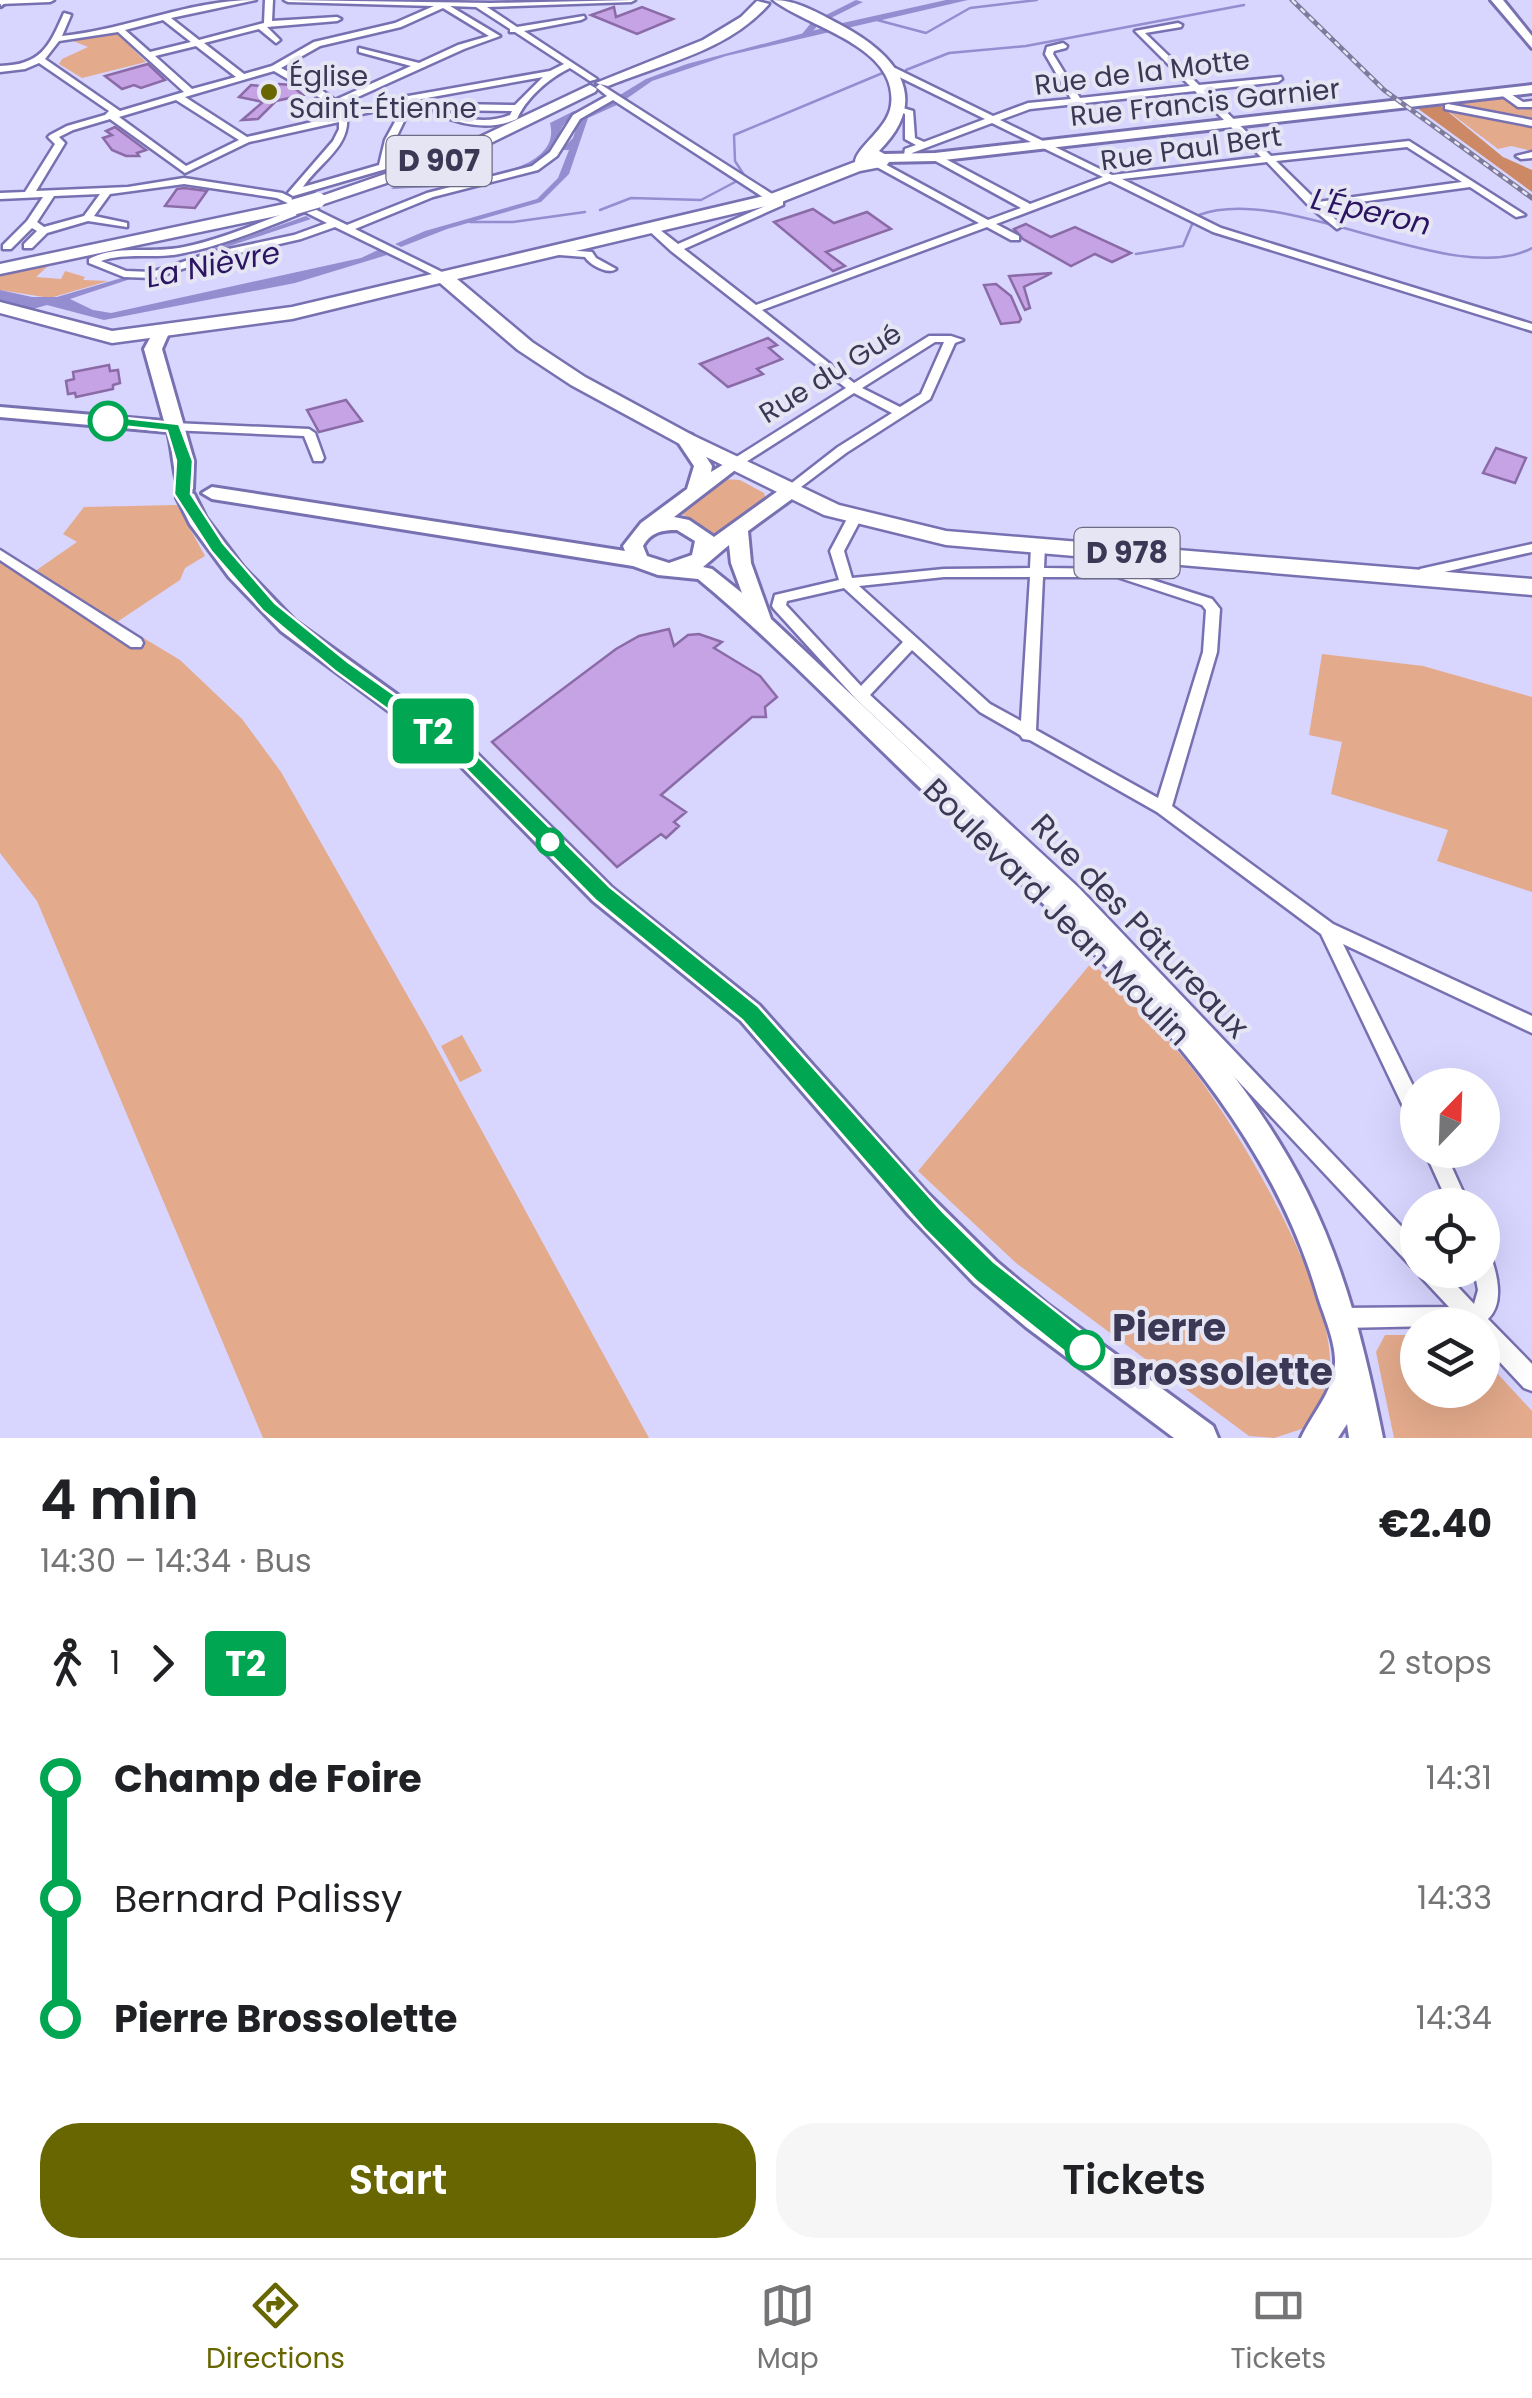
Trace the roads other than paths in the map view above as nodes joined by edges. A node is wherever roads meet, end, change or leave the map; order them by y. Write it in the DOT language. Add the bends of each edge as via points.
graph roads {
  1 [pos="50,0"];
  2 [pos="61,0"];
  3 [pos="252,0"];
  4 [pos="269,0"];
  5 [pos="288,0"];
  6 [pos="631,0"];
  7 [pos="1497,0"];
  8 [pos="328,1"];
  9 [pos="357,1"];
  10 [pos="1,2"];
  11 [pos="743,2"];
  12 [pos="771,2"];
  13 [pos="476,4"];
  14 [pos="204,6"];
  15 [pos="445,6"];
  16 [pos="797,12"];
  17 [pos="163,16"];
  18 [pos="581,18"];
  19 [pos="814,18"];
  20 [pos="333,19"];
  21 [pos="748,21"];
  22 [pos="264,25"];
  23 [pos="1178,25"];
  24 [pos="118,29"];
  25 [pos="514,30"];
  26 [pos="227,32"];
  27 [pos="494,37"];
  28 [pos="58,40"];
  29 [pos="276,40"];
  30 [pos="194,42"];
  31 [pos="317,44"];
  32 [pos="1532,44"];
  33 [pos="1063,46"];
  34 [pos="362,50"];
  35 [pos="147,56"];
  36 [pos="42,60"];
  37 [pos="420,66"];
  38 [pos="568,66"];
  39 [pos="275,68"];
  40 [pos="0,69"];
  41 [pos="892,70"];
  42 [pos="552,73"];
  43 [pos="240,76"];
  44 [pos="1278,79"];
  45 [pos="594,84"];
  46 [pos="918,85"];
  47 [pos="899,88"];
  48 [pos="1194,88"];
  49 [pos="1532,89"];
  50 [pos="365,92"];
  51 [pos="1503,92"];
  52 [pos="191,93"];
  53 [pos="178,97"];
  54 [pos="1077,101"];
  55 [pos="334,104"];
  56 [pos="1532,104"];
  57 [pos="385,106"];
  58 [pos="1448,107"];
  59 [pos="898,108"];
  60 [pos="406,109"];
  61 [pos="112,113"];
  62 [pos="343,116"];
  63 [pos="990,120"];
  64 [pos="1532,123"];
  65 [pos="1231,124"];
  66 [pos="245,140"];
  67 [pos="1042,145"];
  68 [pos="929,151"];
  69 [pos="876,153"];
  70 [pos="1267,159"];
  71 [pos="315,165"];
  72 [pos="185,176"];
  73 [pos="346,178"];
  74 [pos="1110,178"];
  75 [pos="1473,184"];
  76 [pos="107,190"];
  77 [pos="50,193"];
  78 [pos="29,194"];
  79 [pos="0,196"];
  80 [pos="773,199"];
  81 [pos="301,201"];
  82 [pos="1314,204"];
  83 [pos="1029,208"];
  84 [pos="1520,215"];
  85 [pos="88,218"];
  86 [pos="987,222"];
  87 [pos="32,223"];
  88 [pos="123,225"];
  89 [pos="342,225"];
  90 [pos="1337,226"];
  91 [pos="650,228"];
  92 [pos="44,230"];
  93 [pos="1015,238"];
  94 [pos="52,244"];
  95 [pos="28,246"];
  96 [pos="675,249"];
  97 [pos="551,252"];
  98 [pos="2,256"];
  99 [pos="611,269"];
  100 [pos="444,277"];
  101 [pos="0,307"];
  102 [pos="754,310"];
  103 [pos="1532,328"];
  104 [pos="157,341"];
  105 [pos="852,387"];
  106 [pos="0,412"];
  107 [pos="902,412"];
  108 [pos="172,420"];
  109 [pos="685,439"];
  110 [pos="318,458"];
  111 [pos="734,464"];
  112 [pos="697,489"];
  113 [pos="201,490"];
  114 [pos="790,492"];
  115 [pos="855,517"];
  116 [pos="738,530"];
  117 [pos="638,544"];
  118 [pos="1038,546"];
  119 [pos="1532,548"];
  120 [pos="0,554"];
  121 [pos="703,555"];
  122 [pos="1128,564"];
  123 [pos="683,568"];
  124 [pos="1037,572"];
  125 [pos="1450,574"];
  126 [pos="848,582"];
  127 [pos="1532,586"];
  128 [pos="738,601"];
  129 [pos="764,626"];
  130 [pos="136,643"];
  131 [pos="911,643"];
  132 [pos="861,694"];
  133 [pos="1028,735"];
  134 [pos="1163,808"];
  135 [pos="1327,929"];
  136 [pos="1532,1025"];
  137 [pos="1400,1080"];
  138 [pos="1400,1240"];
  139 [pos="1445,1288"];
  140 [pos="1464,1308"];
  141 [pos="1342,1318"];
  142 [pos="1400,1320"];
  143 [pos="1500,1346"];
  144 [pos="1352,1360"];
  145 [pos="1532,1380"];
  146 [pos="1192,1430"];
  147 [pos="1212,1438"];
  148 [pos="1318,1438"];
  149 [pos="1366,1438"];
  1 -- 10 [label="street"];
  2 -- 28 [label="street" via="67,15"];
  3 -- 14 [label="street"];
  4 -- 22 [label="street"];
  5 -- 8 [label="street"];
  6 -- 13 [label="street"];
  7 -- 32 [label="main road"];
  8 -- 9 [label="street"];
  8 -- 20 [label="street"];
  9 -- 15 [label="street"];
  9 -- 20 [label="street"];
  11 -- 12 [label="main road"];
  11 -- 45 [label="main road, D 907" via="706,36"];
  12 -- 16 [label="main road"];
  12 -- 19 [label="main road"];
  12 -- 21 [label="main road, D 907"];
  13 -- 15 [label="street"];
  13 -- 25 [label="street"];
  14 -- 17 [label="street"];
  14 -- 26 [label="street"];
  15 -- 27 [label="street"];
  15 -- 31 [label="street"];
  16 -- 19 [label="main road"];
  16 -- 21 [label="main road" via="768,11"];
  17 -- 24 [label="street"];
  17 -- 30 [label="street"];
  18 -- 25 [label="street"];
  19 -- 41 [label="main road" via="862,42"];
  20 -- 22 [label="street"];
  20 -- 31 [label="street"];
  21 -- 45 [label="main road, D 907" via="705,46"];
  22 -- 26 [label="street"];
  22 -- 29 [label="street"];
  23 -- 48 [label="street" via="1139,31"];
  24 -- 28 [label="street"];
  24 -- 35 [label="street"];
  25 -- 27 [label="street"];
  25 -- 38 [label="street"];
  26 -- 30 [label="street"];
  27 -- 37 [label="street"];
  28 -- 36 [label="street"];
  30 -- 35 [label="street"];
  30 -- 43 [label="street"];
  31 -- 39 [label="street"];
  33 -- 54 [label="street" via="1050,54"];
  34 -- 37 [label="street"];
  35 -- 52 [label="street"];
  36 -- 40 [label="street"];
  36 -- 61 [label="street"];
  37 -- 50 [label="street"];
  38 -- 42 [label="street"];
  38 -- 45 [label="street"];
  39 -- 43 [label="street"];
  39 -- 55 [label="street"];
  41 -- 46 [label="street"];
  41 -- 47 [label="main road"];
  42 -- 57 [label="street"];
  42 -- 60 [label="street" via="514,116 494,123"];
  43 -- 52 [label="street"];
  44 -- 48 [label="street, Rue de la Motte"];
  45 -- 80 [label="street"];
  45 -- 81 [label="main road, D 907" via="465,150"];
  45 -- 89 [label="street" via="554,154 535,168"];
  46 -- 47 [label="street"];
  46 -- 63 [label="street"];
  47 -- 59 [label="main road"];
  48 -- 54 [label="street, Rue de la Motte"];
  48 -- 65 [label="street"];
  49 -- 51 [label="main road, Rue Francis Garnier"];
  50 -- 55 [label="street"];
  50 -- 57 [label="street"];
  51 -- 56 [label="street" via="1521,105"];
  51 -- 65 [label="main road, Rue Francis Garnier"];
  52 -- 53 [label="street"];
  53 -- 61 [label="street"];
  53 -- 66 [label="street"];
  54 -- 63 [label="street, Rue de la Motte" via="1028,106"];
  55 -- 62 [label="street"];
  57 -- 60 [label="street"];
  57 -- 62 [label="street"];
  58 -- 64 [label="street"];
  59 -- 68 [label="street" via="910,113 910,139"];
  59 -- 69 [label="main road"];
  60 -- 73 [label="street" via="383,167"];
  61 -- 72 [label="street"];
  61 -- 78 [label="street" via="53,138 60,143"];
  62 -- 66 [label="street"];
  62 -- 71 [label="street" via="341,136"];
  63 -- 67 [label="street"];
  63 -- 68 [label="street, Rue de la Motte"];
  65 -- 67 [label="main road, Rue Francis Garnier"];
  65 -- 70 [label="street"];
  66 -- 72 [label="street"];
  67 -- 68 [label="main road, Rue Francis Garnier"];
  67 -- 74 [label="street"];
  68 -- 69 [label="main road, Rue Francis Garnier" via="906,159"];
  68 -- 83 [label="street"];
  69 -- 80 [label="main road"];
  69 -- 86 [label="street"];
  70 -- 74 [label="street, Rue Paul Bert"];
  70 -- 75 [label="street, Rue Paul Bert" via="1407,143"];
  70 -- 82 [label="street"];
  71 -- 73 [label="street"];
  71 -- 81 [label="street"];
  72 -- 76 [label="street"];
  72 -- 81 [label="street"];
  73 -- 81 [label="street"];
  74 -- 83 [label="street, Rue Paul Bert"];
  74 -- 103 [label="street" via="1217,230"];
  75 -- 82 [label="street"];
  75 -- 84 [label="street"];
  76 -- 77 [label="street"];
  76 -- 85 [label="street"];
  77 -- 78 [label="street"];
  77 -- 87 [label="street"];
  78 -- 79 [label="street"];
  80 -- 91 [label="main road"];
  80 -- 96 [label="street" via="778,205"];
  81 -- 89 [label="street"];
  81 -- 89 [label="street" via="216,242 93,261 150,274"];
  81 -- 98 [label="main road, D 907"];
  82 -- 90 [label="street"];
  83 -- 86 [label="street, Rue Paul Bert"];
  85 -- 88 [label="street"];
  85 -- 92 [label="street"];
  86 -- 93 [label="street"];
  86 -- 102 [label="street, Rue Paul Bert"];
  87 -- 92 [label="street"];
  87 -- 98 [label="street"];
  89 -- 100 [label="street"];
  91 -- 96 [label="street"];
  91 -- 97 [label="main road"];
  92 -- 95 [label="street"];
  94 -- 95 [label="street"];
  95 -- 98 [label="street"];
  96 -- 102 [label="street"];
  97 -- 99 [label="street" via="588,254"];
  97 -- 100 [label="main road"];
  100 -- 104 [label="main road"];
  100 -- 109 [label="main road, D 978" via="578,381"];
  101 -- 104 [label="main road" via="112,337"];
  102 -- 105 [label="street"];
  104 -- 108 [label="main road"];
  105 -- 107 [label="street"];
  105 -- 107 [label="street, Rue du Gué" via="933,338 954,340 926,396"];
  105 -- 111 [label="street, Rue du Gué"];
  106 -- 108 [label="main road" via="144,424"];
  107 -- 114 [label="street"];
  108 -- 110 [label="street" via="309,433"];
  108 -- 113 [label="main road"];
  109 -- 111 [label="main road, D 978"];
  109 -- 112 [label="main road" via="704,466"];
  111 -- 112 [label="main road"];
  111 -- 114 [label="main road, D 978"];
  112 -- 117 [label="main road"];
  113 -- 117 [label="main road" via="566,546"];
  113 -- 146 [label="main road" via="205,529 288,626 463,754 602,894 750,1013 985,1272"];
  114 -- 115 [label="main road, D 978"];
  114 -- 116 [label="main road"];
  115 -- 118 [label="main road, D 978" via="946,538"];
  115 -- 126 [label="street" via="838,551"];
  116 -- 121 [label="main road"];
  116 -- 129 [label="main road" via="741,563"];
  117 -- 121 [label="main road" via="660,524 682,524 704,540"];
  117 -- 123 [label="main road" via="653,568"];
  118 -- 122 [label="main road, D 978"];
  118 -- 124 [label="street"];
  119 -- 125 [label="street"];
  120 -- 130 [label="street"];
  121 -- 123 [label="main road"];
  121 -- 128 [label="main road"];
  122 -- 124 [label="street"];
  122 -- 125 [label="main road, D 978"];
  122 -- 134 [label="street" via="1213,610 1210,652"];
  123 -- 128 [label="main road" via="705,574"];
  124 -- 126 [label="street"];
  124 -- 133 [label="street"];
  125 -- 127 [label="main road, D 978"];
  126 -- 131 [label="street"];
  126 -- 132 [label="street, Rue des Pâtureaux" via="780,598 779,606"];
  128 -- 129 [label="main road, Boulevard Jean Moulin"];
  129 -- 141 [label="main road, Boulevard Jean Moulin" via="1026,873 1178,1029 1263,1142 1324,1261"];
  131 -- 132 [label="street"];
  131 -- 133 [label="street" via="985,708"];
  132 -- 138 [label="street, Rue des Pâtureaux" via="1072,893"];
  133 -- 134 [label="street"];
  134 -- 135 [label="street"];
  135 -- 136 [label="street"];
  135 -- 137 [label="street"];
  139 -- 140 [label="street"];
  141 -- 142 [label="street"];
  141 -- 144 [label="main road, Boulevard Jean Moulin"];
  143 -- 145 [label="street"];
  144 -- 148 [label="main road" via="1335,1414"];
  144 -- 149 [label="main road, Boulevard Jean Moulin"];
  146 -- 147 [label="main road"];
}
